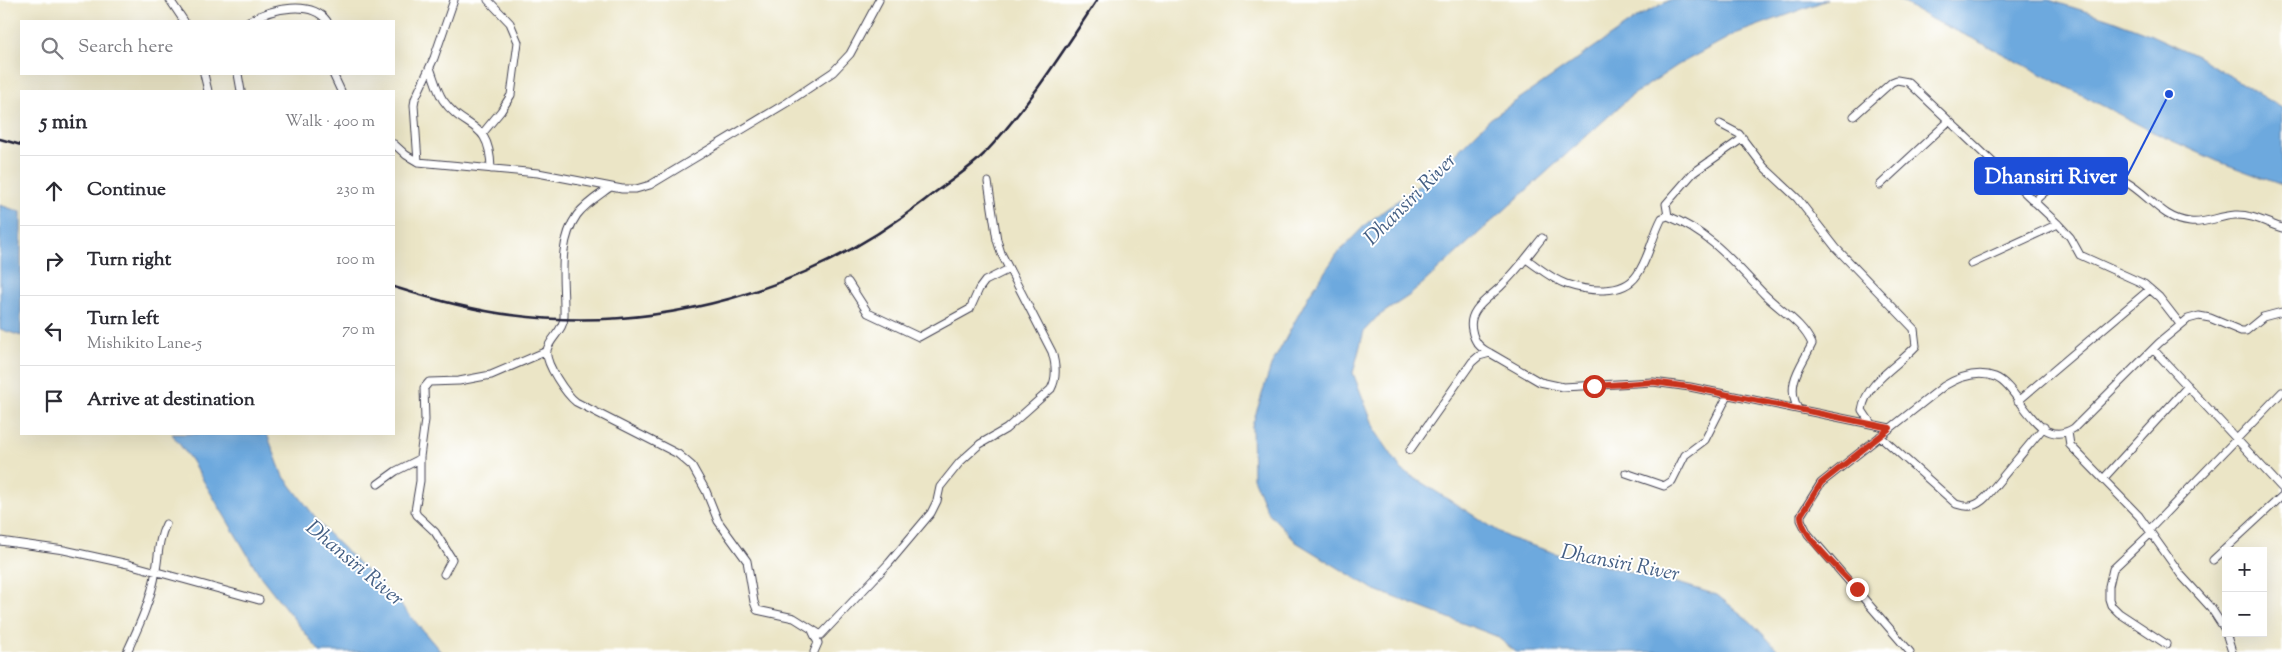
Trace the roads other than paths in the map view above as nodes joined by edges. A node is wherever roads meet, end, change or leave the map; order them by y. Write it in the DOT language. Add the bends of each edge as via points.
graph roads {
  1 [pos="170,0"];
  2 [pos="454,0"];
  3 [pos="488,0"];
  4 [pos="879,0"];
  5 [pos="183,20"];
  6 [pos="251,20"];
  7 [pos="326,20"];
  8 [pos="430,68"];
  9 [pos="204,75"];
  10 [pos="238,75"];
  11 [pos="333,75"];
  12 [pos="208,90"];
  13 [pos="241,90"];
  14 [pos="341,90"];
  15 [pos="1854,116"];
  16 [pos="1948,122"];
  17 [pos="1720,124"];
  18 [pos="482,134"];
  19 [pos="1744,138"];
  20 [pos="395,145"];
  21 [pos="418,162"];
  22 [pos="491,169"];
  23 [pos="988,182"];
  24 [pos="1880,185"];
  25 [pos="609,188"];
  26 [pos="2034,202"];
  27 [pos="1668,216"];
  28 [pos="2058,224"];
  29 [pos="2282,228"];
  30 [pos="1542,238"];
  31 [pos="1526,259"];
  32 [pos="1970,264"];
  33 [pos="1009,269"];
  34 [pos="848,282"];
  35 [pos="2150,289"];
  36 [pos="2282,312"];
  37 [pos="2180,324"];
  38 [pos="2153,349"];
  39 [pos="547,351"];
  40 [pos="1490,354"];
  41 [pos="2188,386"];
  42 [pos="2282,392"];
  43 [pos="1728,396"];
  44 [pos="2018,401"];
  45 [pos="1798,409"];
  46 [pos="1870,422"];
  47 [pos="1890,428"];
  48 [pos="2044,428"];
  49 [pos="2068,432"];
  50 [pos="1880,436"];
  51 [pos="2236,439"];
  52 [pos="1410,450"];
  53 [pos="420,459"];
  54 [pos="1626,473"];
  55 [pos="2104,478"];
  56 [pos="378,484"];
  57 [pos="2282,488"];
  58 [pos="2282,496"];
  59 [pos="166,524"];
  60 [pos="2150,531"];
  61 [pos="0,541"];
  62 [pos="2213,560"];
  63 [pos="156,570"];
  64 [pos="444,574"];
  65 [pos="260,600"];
  66 [pos="2222,626"];
  67 [pos="810,628"];
  68 [pos="2228,637"];
  69 [pos="2166,644"];
  70 [pos="128,652"];
  71 [pos="814,652"];
  72 [pos="1910,652"];
  73 [pos="2232,652"];
  1 -- 5 [label="street"];
  2 -- 8 [label="street"];
  3 -- 18 [label="street" via="510,23 518,42 511,94"];
  4 -- 25 [label="street" via="850,54 833,72 660,181 636,190"];
  6 -- 7 [label="street" via="293,1 313,5"];
  8 -- 18 [label="street" via="442,100"];
  8 -- 21 [label="street" via="414,105"];
  9 -- 12 [label="street"];
  10 -- 13 [label="street"];
  11 -- 14 [label="street"];
  15 -- 16 [label="street" via="1892,82 1902,80 1912,85"];
  16 -- 24 [label="street"];
  16 -- 26 [label="street"];
  17 -- 19 [label="street"];
  18 -- 22 [label="street" via="491,152"];
  19 -- 27 [label="street" via="1692,172 1666,204"];
  19 -- 46 [label="street" via="1764,167 1797,198 1836,248 1914,330 1916,346 1864,398 1862,410"];
  20 -- 21 [label="street"];
  21 -- 22 [label="street"];
  22 -- 25 [label="street" via="538,173"];
  23 -- 33 [label="street" via="997,240"];
  25 -- 39 [label="street" via="576,216 566,240 563,255 564,319"];
  26 -- 28 [label="street"];
  26 -- 29 [label="street" via="2057,184 2111,178 2125,181 2160,210 2178,220 2202,222 2235,215"];
  27 -- 31 [label="street" via="1662,218 1636,277 1620,289 1610,291 1565,283"];
  27 -- 45 [label="street" via="1709,238 1808,334 1812,344 1791,389"];
  28 -- 32 [label="street"];
  28 -- 35 [label="street" via="2080,255"];
  30 -- 31 [label="street"];
  31 -- 40 [label="street" via="1472,318 1474,340"];
  33 -- 34 [label="street" via="986,281 970,309 919,338 868,313"];
  33 -- 67 [label="street" via="1052,352 1053,385 1006,429 980,444 960,462 940,487 931,513 824,633 821,635"];
  35 -- 37 [label="street"];
  35 -- 44 [label="street"];
  36 -- 37 [label="street" via="2264,317 2246,331 2199,316"];
  37 -- 38 [label="street"];
  38 -- 41 [label="street"];
  38 -- 49 [label="street"];
  39 -- 53 [label="street" via="491,375 426,384 422,394 425,420"];
  39 -- 67 [label="street" via="548,361 571,398 678,454 692,466 718,521 748,561 757,610 788,616"];
  40 -- 43 [label="street" via="1540,382 1563,387 1653,382"];
  40 -- 52 [label="street" via="1479,356 1472,362"];
  41 -- 51 [label="street"];
  41 -- 55 [label="street"];
  42 -- 51 [label="street"];
  43 -- 45 [label="street"];
  43 -- 54 [label="street" via="1704,440 1685,455 1672,481 1664,486"];
  44 -- 47 [label="street" via="1996,377 1967,375 1944,386"];
  44 -- 48 [label="street"];
  45 -- 46 [label="street"];
  46 -- 47 [label="street"];
  47 -- 50 [label="street"];
  48 -- 49 [label="street" via="2056,434"];
  48 -- 50 [label="street" via="1986,497 1971,507 1956,504"];
  49 -- 55 [label="street" via="2070,445"];
  50 -- 72 [label="street" via="1821,483 1804,509 1801,520 1814,542"];
  51 -- 57 [label="street"];
  51 -- 60 [label="street"];
  53 -- 56 [label="street"];
  53 -- 64 [label="street" via="420,481 414,511 435,532 452,559"];
  55 -- 60 [label="street"];
  58 -- 62 [label="street"];
  59 -- 63 [label="street" via="159,540"];
  60 -- 66 [label="street" via="2181,576 2211,608"];
  60 -- 69 [label="street" via="2113,569 2108,586 2109,599 2120,613"];
  61 -- 63 [label="street" via="64,550"];
  63 -- 65 [label="street"];
  63 -- 70 [label="street"];
  67 -- 71 [label="street" via="817,640"];
  68 -- 73 [label="street"];
}
